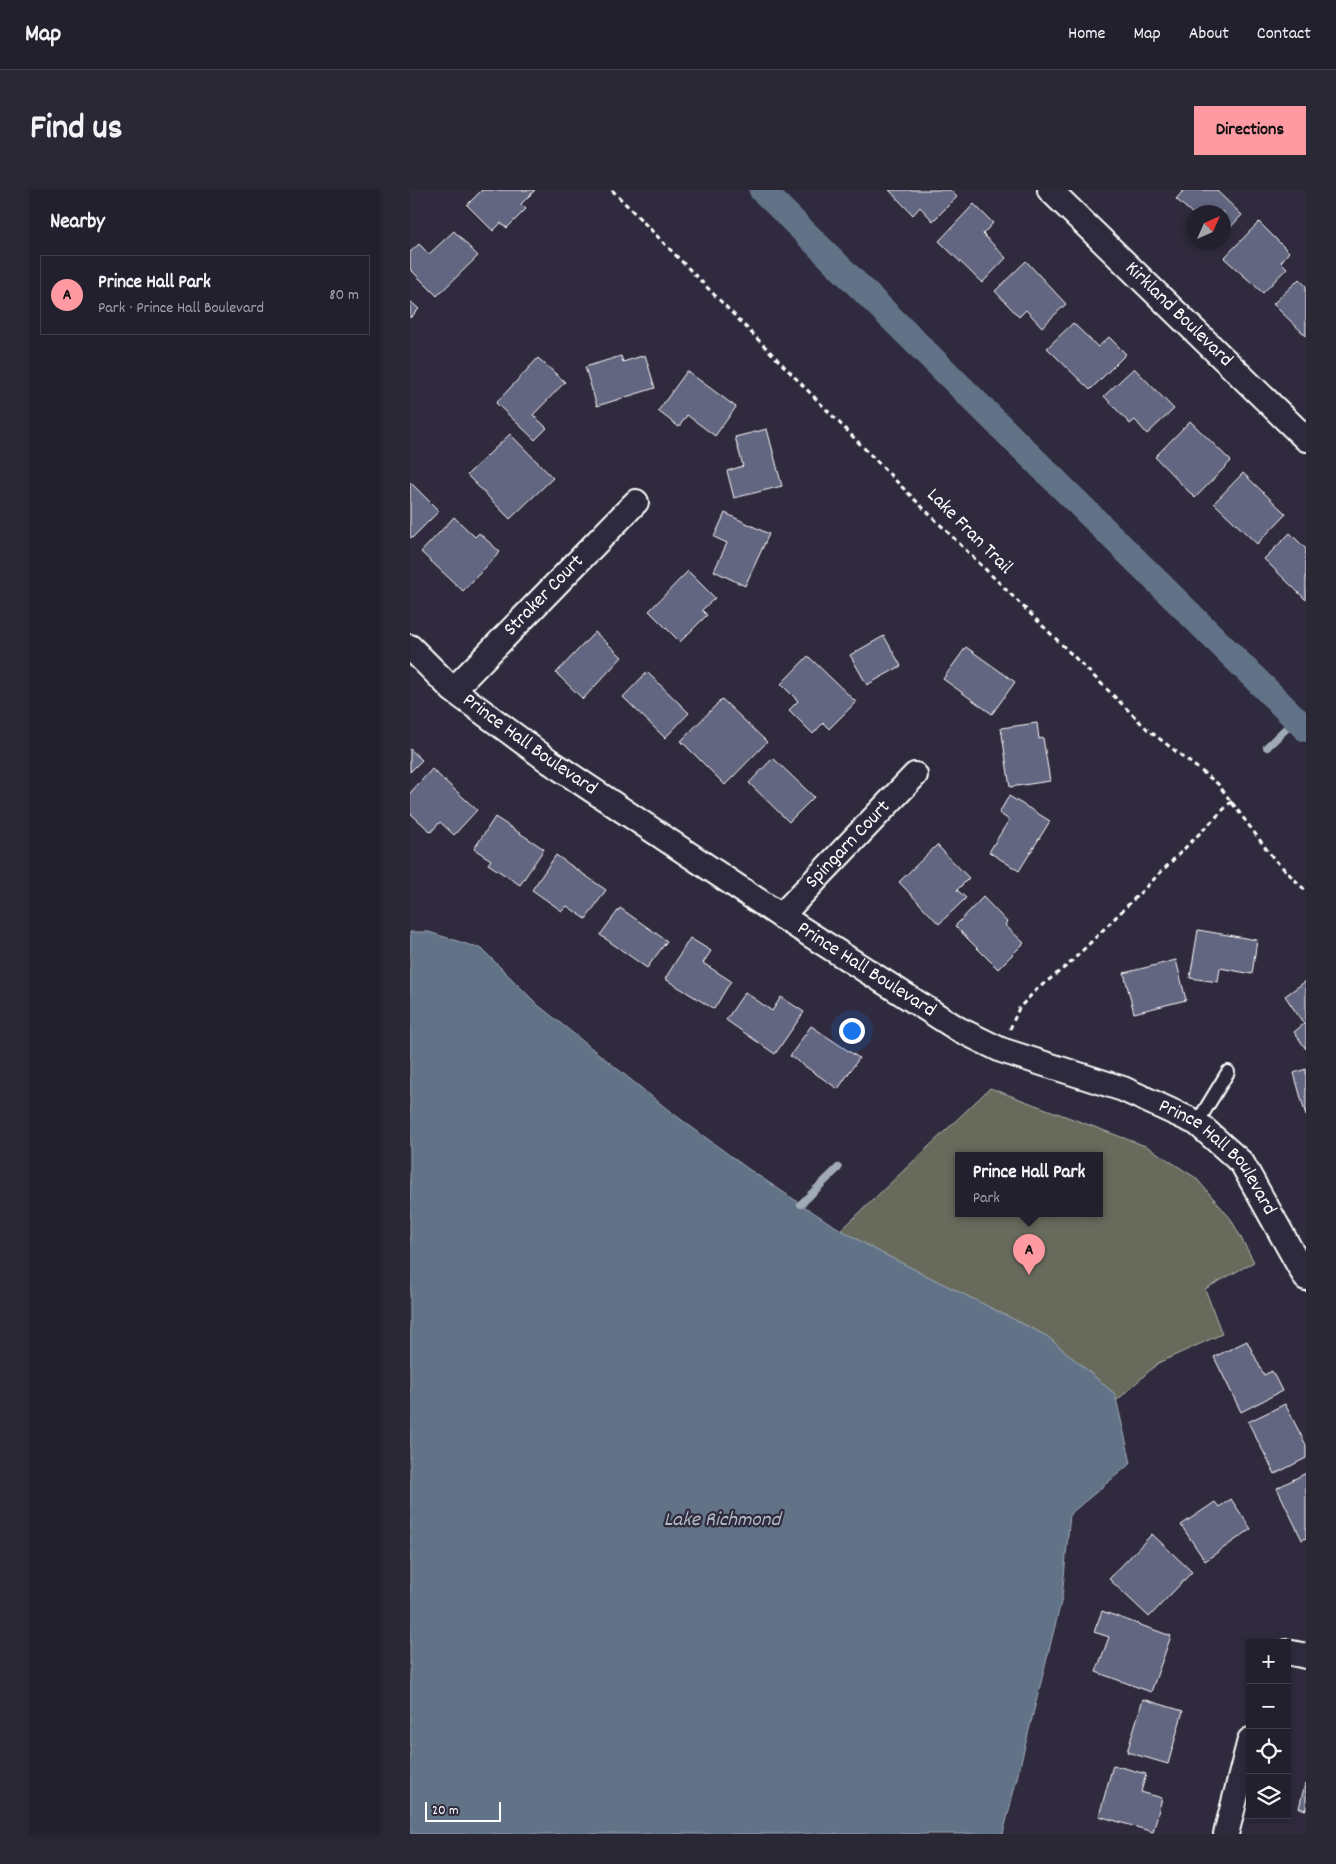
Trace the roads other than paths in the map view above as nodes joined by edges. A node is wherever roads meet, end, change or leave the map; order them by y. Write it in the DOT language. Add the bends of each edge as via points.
graph roads {
  1 [pos="1050,190"];
  2 [pos="1306,439"];
  3 [pos="636,502"];
  4 [pos="410,647"];
  5 [pos="453,690"];
  6 [pos="914,775"];
  7 [pos="780,916"];
  8 [pos="1228,1072"];
  9 [pos="1198,1123"];
  10 [pos="1306,1278"];
  11 [pos="1291,1653"];
  12 [pos="1306,1656"];
  13 [pos="1246,1756"];
  14 [pos="1226,1834"];
  1 -- 2 [label="street, Kirkland Boulevard"];
  3 -- 5 [label="street, Straker Court"];
  4 -- 5 [label="street, Prince Hall Boulevard"];
  5 -- 7 [label="street, Prince Hall Boulevard" via="549,761"];
  6 -- 7 [label="street, Spingarn Court"];
  7 -- 9 [label="street, Prince Hall Boulevard" via="958,1029 1001,1050 1124,1088"];
  8 -- 9 [label="lane"];
  9 -- 10 [label="street, Prince Hall Boulevard" via="1242,1163"];
  11 -- 12 [label="street"];
  13 -- 14 [label="street"];
}
